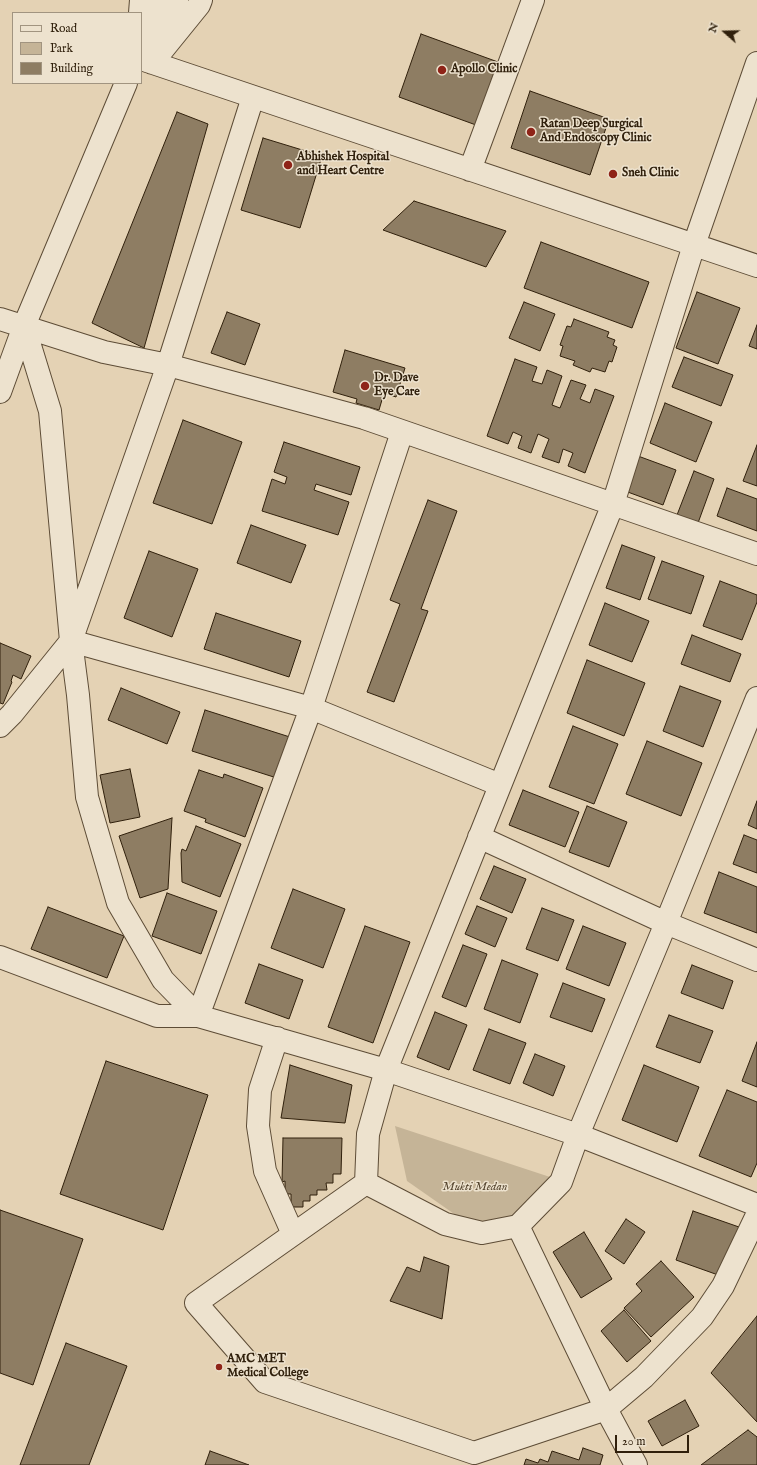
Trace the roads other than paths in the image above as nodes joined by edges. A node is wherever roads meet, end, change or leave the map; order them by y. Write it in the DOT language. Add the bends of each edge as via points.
graph roads {
  1 [pos="201,0"];
  2 [pos="533,0"];
  3 [pos="158,7"];
  4 [pos="145,56"];
  5 [pos="757,63"];
  6 [pos="126,84"];
  7 [pos="254,97"];
  8 [pos="470,170"];
  9 [pos="694,245"];
  10 [pos="757,266"];
  11 [pos="0,319"];
  12 [pos="24,326"];
  13 [pos="168,365"];
  14 [pos="0,392"];
  15 [pos="402,432"];
  16 [pos="613,504"];
  17 [pos="757,554"];
  18 [pos="71,641"];
  19 [pos="757,698"];
  20 [pos="311,708"];
  21 [pos="0,726"];
  22 [pos="500,785"];
  23 [pos="479,837"];
  24 [pos="666,923"];
  25 [pos="0,957"];
  26 [pos="757,960"];
  27 [pos="198,1016"];
  28 [pos="277,1038"];
  29 [pos="386,1070"];
  30 [pos="578,1136"];
  31 [pos="366,1183"];
  32 [pos="757,1205"];
  33 [pos="757,1215"];
  34 [pos="518,1226"];
  35 [pos="293,1234"];
  36 [pos="606,1409"];
  37 [pos="636,1465"];
  1 -- 4 [label="street" via="199,5"];
  2 -- 8 [label="street"];
  3 -- 4 [label="street"];
  4 -- 7 [label="street"];
  5 -- 9 [label="street"];
  6 -- 12 [label="street"];
  7 -- 8 [label="street"];
  7 -- 13 [label="street"];
  8 -- 9 [label="street"];
  9 -- 10 [label="street"];
  9 -- 16 [label="street"];
  11 -- 12 [label="street"];
  12 -- 13 [label="street" via="104,352"];
  12 -- 14 [label="street"];
  12 -- 18 [label="street" via="50,411"];
  13 -- 15 [label="street" via="364,418"];
  13 -- 18 [label="street"];
  15 -- 16 [label="street"];
  15 -- 20 [label="street"];
  16 -- 17 [label="street"];
  16 -- 22 [label="street"];
  18 -- 20 [label="street"];
  18 -- 21 [label="street"];
  18 -- 27 [label="street" via="87,797 118,903 163,980"];
  19 -- 24 [label="street"];
  20 -- 22 [label="street"];
  20 -- 27 [label="street"];
  22 -- 23 [label="street"];
  23 -- 24 [label="street"];
  23 -- 29 [label="street"];
  24 -- 26 [label="street"];
  24 -- 30 [label="street"];
  25 -- 27 [label="street" via="157,1016"];
  27 -- 28 [label="street"];
  28 -- 29 [label="street"];
  28 -- 35 [label="street" via="260,1090 258,1126 265,1171"];
  29 -- 30 [label="street"];
  29 -- 31 [label="street" via="368,1134"];
  30 -- 32 [label="street"];
  30 -- 34 [label="street" via="561,1182"];
  31 -- 34 [label="street" via="445,1224 482,1233"];
  31 -- 35 [label="street"];
  33 -- 36 [label="street" via="723,1286 702,1317 644,1377"];
  34 -- 36 [label="street"];
  35 -- 36 [label="street" via="196,1302 265,1382 474,1453"];
  36 -- 37 [label="street"];
}
